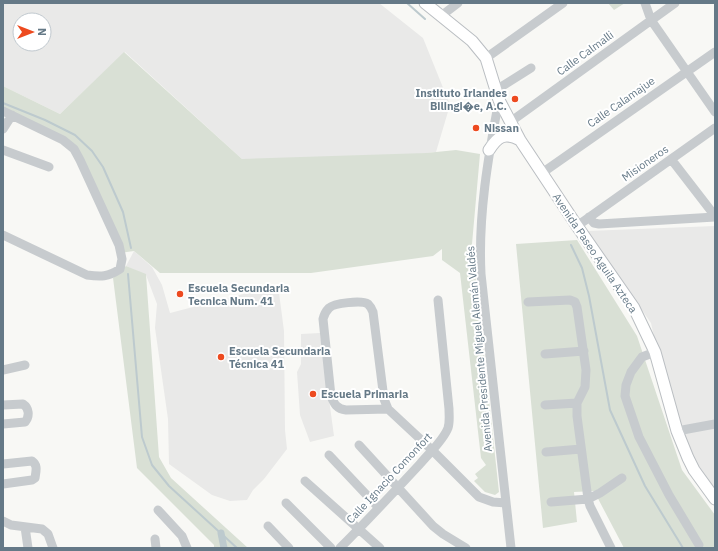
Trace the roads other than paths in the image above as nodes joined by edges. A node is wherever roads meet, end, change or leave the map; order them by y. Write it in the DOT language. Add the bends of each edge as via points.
graph roads {
  1 [pos="425,3"];
  2 [pos="458,3"];
  3 [pos="563,3"];
  4 [pos="645,3"];
  5 [pos="675,3"];
  6 [pos="441,16"];
  7 [pos="651,20"];
  8 [pos="715,52"];
  9 [pos="486,58"];
  10 [pos="531,68"];
  11 [pos="687,71"];
  12 [pos="498,95"];
  13 [pos="3,111"];
  14 [pos="715,112"];
  15 [pos="12,116"];
  16 [pos="510,122"];
  17 [pos="715,128"];
  18 [pos="3,129"];
  19 [pos="520,140"];
  20 [pos="3,150"];
  21 [pos="489,150"];
  22 [pos="671,159"];
  23 [pos="49,167"];
  24 [pos="542,173"];
  25 [pos="589,217"];
  26 [pos="715,217"];
  27 [pos="577,226"];
  28 [pos="3,235"];
  29 [pos="438,300"];
  30 [pos="528,302"];
  31 [pos="584,351"];
  32 [pos="654,352"];
  33 [pos="545,354"];
  34 [pos="24,365"];
  35 [pos="3,370"];
  36 [pos="576,403"];
  37 [pos="3,405"];
  38 [pos="545,405"];
  39 [pos="388,409"];
  40 [pos="3,424"];
  41 [pos="715,424"];
  42 [pos="677,431"];
  43 [pos="359,445"];
  44 [pos="581,449"];
  45 [pos="432,450"];
  46 [pos="546,452"];
  47 [pos="329,455"];
  48 [pos="3,464"];
  49 [pos="622,478"];
  50 [pos="305,481"];
  51 [pos="3,484"];
  52 [pos="398,488"];
  53 [pos="588,499"];
  54 [pos="715,499"];
  55 [pos="286,502"];
  56 [pos="551,502"];
  57 [pos="506,503"];
  58 [pos="378,507"];
  59 [pos="158,510"];
  60 [pos="3,521"];
  61 [pos="268,526"];
  62 [pos="25,527"];
  63 [pos="359,529"];
  64 [pos="700,545"];
  65 [pos="28,548"];
  66 [pos="54,548"];
  67 [pos="188,548"];
  68 [pos="289,548"];
  69 [pos="331,548"];
  70 [pos="340,548"];
  71 [pos="380,548"];
  72 [pos="466,548"];
  73 [pos="511,548"];
  74 [pos="612,548"];
  1 -- 6 [label="main road"];
  2 -- 6 [label="street"];
  3 -- 9 [label="street"];
  4 -- 7 [label="street"];
  5 -- 7 [label="street, Calle Calmalli"];
  6 -- 9 [label="main road" via="472,41"];
  7 -- 11 [label="street"];
  7 -- 16 [label="street, Calle Calmalli"];
  8 -- 11 [label="street, Calle Calamajue"];
  9 -- 12 [label="main road, Avenida Paseo Aguila Azteca"];
  10 -- 12 [label="street"];
  11 -- 14 [label="street"];
  11 -- 24 [label="street, Calle Calamajue"];
  12 -- 16 [label="main road, Avenida Paseo Aguila Azteca"];
  12 -- 21 [label="street, Avenida Presidente Miguel Alemán Valdés"];
  13 -- 15 [label="street"];
  15 -- 18 [label="street"];
  15 -- 28 [label="street" via="63,140 74,149 118,245 122,259 120,268 100,277 87,275"];
  16 -- 19 [label="main road, Avenida Paseo Aguila Azteca"];
  17 -- 22 [label="street, Misioneros"];
  19 -- 21 [label="main road" via="513,136 504,136 494,142"];
  19 -- 24 [label="main road, Avenida Paseo Aguila Azteca"];
  20 -- 23 [label="street"];
  21 -- 57 [label="street, Avenida Presidente Miguel Alemán Valdés" via="480,250 481,274"];
  22 -- 25 [label="street, Misioneros"];
  22 -- 26 [label="street"];
  24 -- 27 [label="main road, Avenida Paseo Aguila Azteca"];
  25 -- 26 [label="street" via="594,223 599,224"];
  25 -- 27 [label="street, Misioneros"];
  27 -- 32 [label="main road, Avenida Paseo Aguila Azteca" via="627,297 644,327"];
  29 -- 45 [label="street, Calle Ignacio Comonfort" via="449,420 443,437"];
  30 -- 31 [label="street" via="574,302 577,306"];
  31 -- 33 [label="street"];
  31 -- 36 [label="street" via="585,387"];
  32 -- 42 [label="main road, Avenida Paseo Aguila Azteca"];
  32 -- 64 [label="street" via="642,357 631,372 625,396 638,437"];
  34 -- 35 [label="street"];
  36 -- 38 [label="street"];
  36 -- 44 [label="street"];
  37 -- 40 [label="street" via="23,404 28,411 25,422"];
  39 -- 39 [label="street" via="384,399 373,312 369,305 334,305 328,308 323,319 334,404 339,409 346,410"];
  39 -- 45 [label="street"];
  41 -- 42 [label="street"];
  42 -- 54 [label="main road, Avenida Paseo Aguila Azteca" via="694,470"];
  43 -- 52 [label="street"];
  44 -- 46 [label="street"];
  44 -- 53 [label="street"];
  45 -- 52 [label="street, Calle Ignacio Comonfort"];
  45 -- 57 [label="street" via="479,497"];
  47 -- 58 [label="street"];
  48 -- 51 [label="street" via="32,461 36,468 35,478 32,480"];
  49 -- 53 [label="street"];
  50 -- 63 [label="street"];
  52 -- 58 [label="street, Calle Ignacio Comonfort"];
  52 -- 72 [label="street" via="443,534"];
  53 -- 56 [label="street"];
  53 -- 74 [label="street"];
  55 -- 69 [label="street"];
  57 -- 73 [label="street, Avenida Presidente Miguel Alemán Valdés"];
  58 -- 63 [label="street, Calle Ignacio Comonfort"];
  59 -- 67 [label="street" via="182,536"];
  60 -- 62 [label="street"];
  61 -- 68 [label="street"];
  62 -- 65 [label="street"];
  62 -- 66 [label="street" via="42,529 48,534"];
  63 -- 70 [label="street, Calle Ignacio Comonfort"];
  63 -- 71 [label="street"];
}
